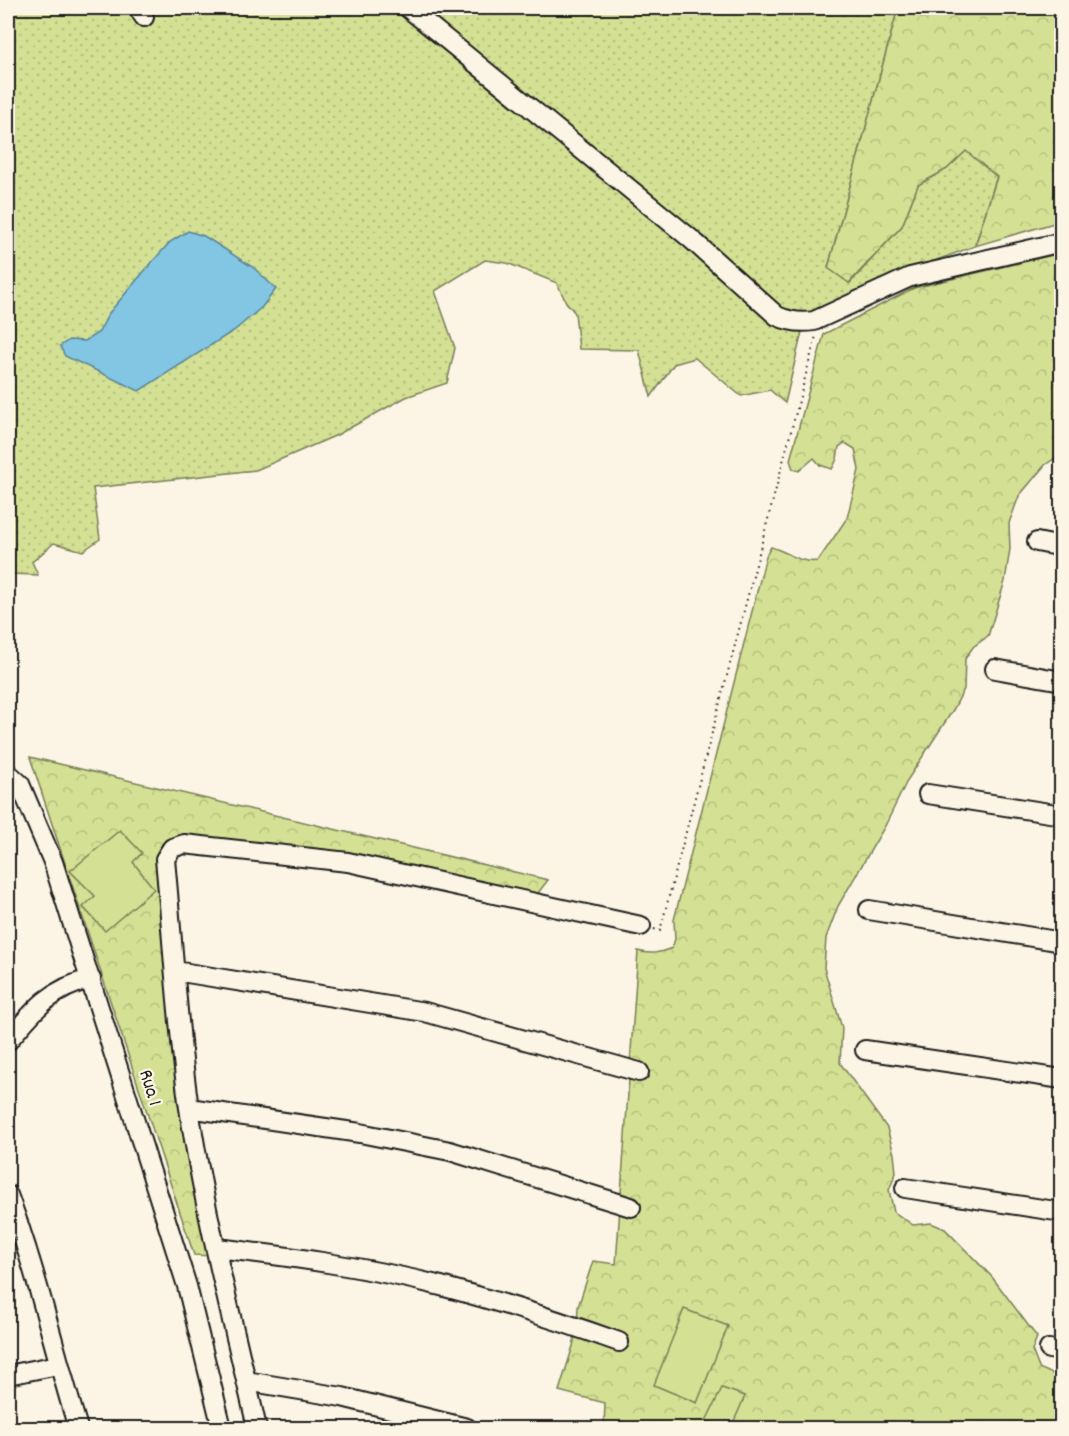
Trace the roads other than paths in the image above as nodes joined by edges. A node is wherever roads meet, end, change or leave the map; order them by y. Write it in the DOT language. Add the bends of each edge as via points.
graph roads {
  1 [pos="408,8"];
  2 [pos="1062,242"];
  3 [pos="1037,542"];
  4 [pos="1062,547"];
  5 [pos="995,669"];
  6 [pos="1062,681"];
  7 [pos="8,773"];
  8 [pos="928,794"];
  9 [pos="1062,815"];
  10 [pos="869,910"];
  11 [pos="641,926"];
  12 [pos="1062,942"];
  13 [pos="175,971"];
  14 [pos="91,979"];
  15 [pos="8,1041"];
  16 [pos="866,1050"];
  17 [pos="639,1072"];
  18 [pos="1062,1079"];
  19 [pos="189,1108"];
  20 [pos="906,1188"];
  21 [pos="9,1200"];
  22 [pos="631,1207"];
  23 [pos="1062,1212"];
  24 [pos="217,1248"];
  25 [pos="619,1342"];
  26 [pos="58,1365"];
  27 [pos="8,1375"];
  28 [pos="246,1381"];
  29 [pos="78,1428"];
  30 [pos="222,1428"];
  31 [pos="257,1428"];
  32 [pos="467,1428"];
  1 -- 2 [label="street" via="786,320 814,321 910,277"];
  3 -- 4 [label="street"];
  5 -- 6 [label="street"];
  7 -- 14 [label="street, Rua 1" via="20,784 53,862"];
  8 -- 9 [label="street"];
  10 -- 12 [label="street"];
  11 -- 13 [label="street" via="348,862 184,844 172,848 165,859"];
  13 -- 17 [label="street" via="425,1012"];
  13 -- 19 [label="street"];
  14 -- 15 [label="street" via="46,998"];
  14 -- 30 [label="street, Rua 1" via="187,1286"];
  16 -- 18 [label="street"];
  19 -- 22 [label="street" via="360,1132 450,1151"];
  19 -- 24 [label="street"];
  20 -- 23 [label="street"];
  21 -- 26 [label="street"];
  24 -- 25 [label="street" via="305,1258 438,1286 530,1311"];
  24 -- 28 [label="street"];
  26 -- 27 [label="street"];
  26 -- 29 [label="street"];
  28 -- 31 [label="street"];
  28 -- 32 [label="street" via="342,1397"];
}
